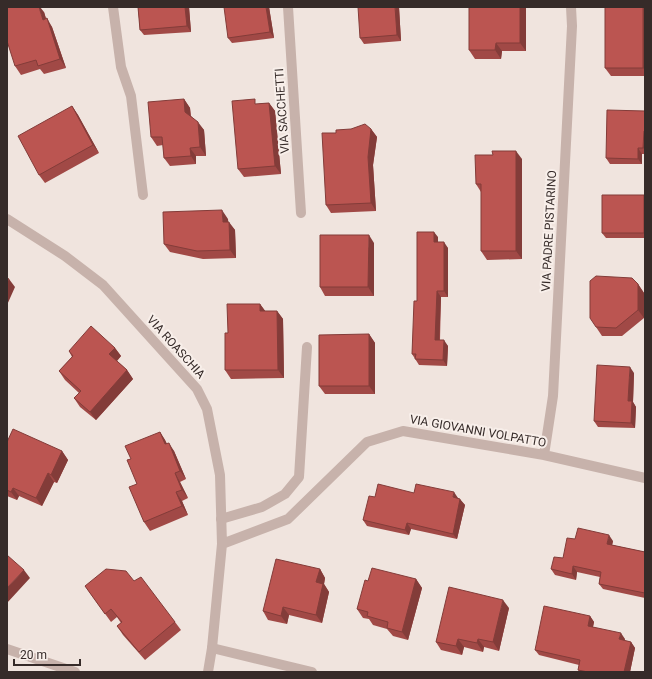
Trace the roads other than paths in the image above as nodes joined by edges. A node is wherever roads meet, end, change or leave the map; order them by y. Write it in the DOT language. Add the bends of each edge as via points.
graph roads {
  1 [pos="113,7"];
  2 [pos="288,7"];
  3 [pos="571,7"];
  4 [pos="143,195"];
  5 [pos="301,212"];
  6 [pos="7,219"];
  7 [pos="307,347"];
  8 [pos="544,455"];
  9 [pos="645,478"];
  10 [pos="221,518"];
  11 [pos="222,544"];
  12 [pos="212,648"];
  13 [pos="7,649"];
  14 [pos="75,672"];
  15 [pos="208,672"];
  16 [pos="312,672"];
  1 -- 4 [label="street" via="121,67 132,96"];
  2 -- 5 [label="street, VIA SACCHETTI"];
  3 -- 8 [label="street, VIA PADRE PISTARINO" via="553,396"];
  6 -- 10 [label="street, VIA ROASCHIA" via="65,256 103,285 197,389 207,409 215,444 220,476"];
  7 -- 10 [label="street" via="298,477 285,494 262,507"];
  8 -- 9 [label="street, VIA GIOVANNI VOLPATTO"];
  8 -- 11 [label="street, VIA GIOVANNI VOLPATTO" via="403,431 367,442 288,518"];
  10 -- 11 [label="street, VIA ROASCHIA"];
  11 -- 12 [label="street, VIA ROASCHIA"];
  12 -- 15 [label="street, VIA ROASCHIA"];
  12 -- 16 [label="street"];
  13 -- 14 [label="street"];
}
